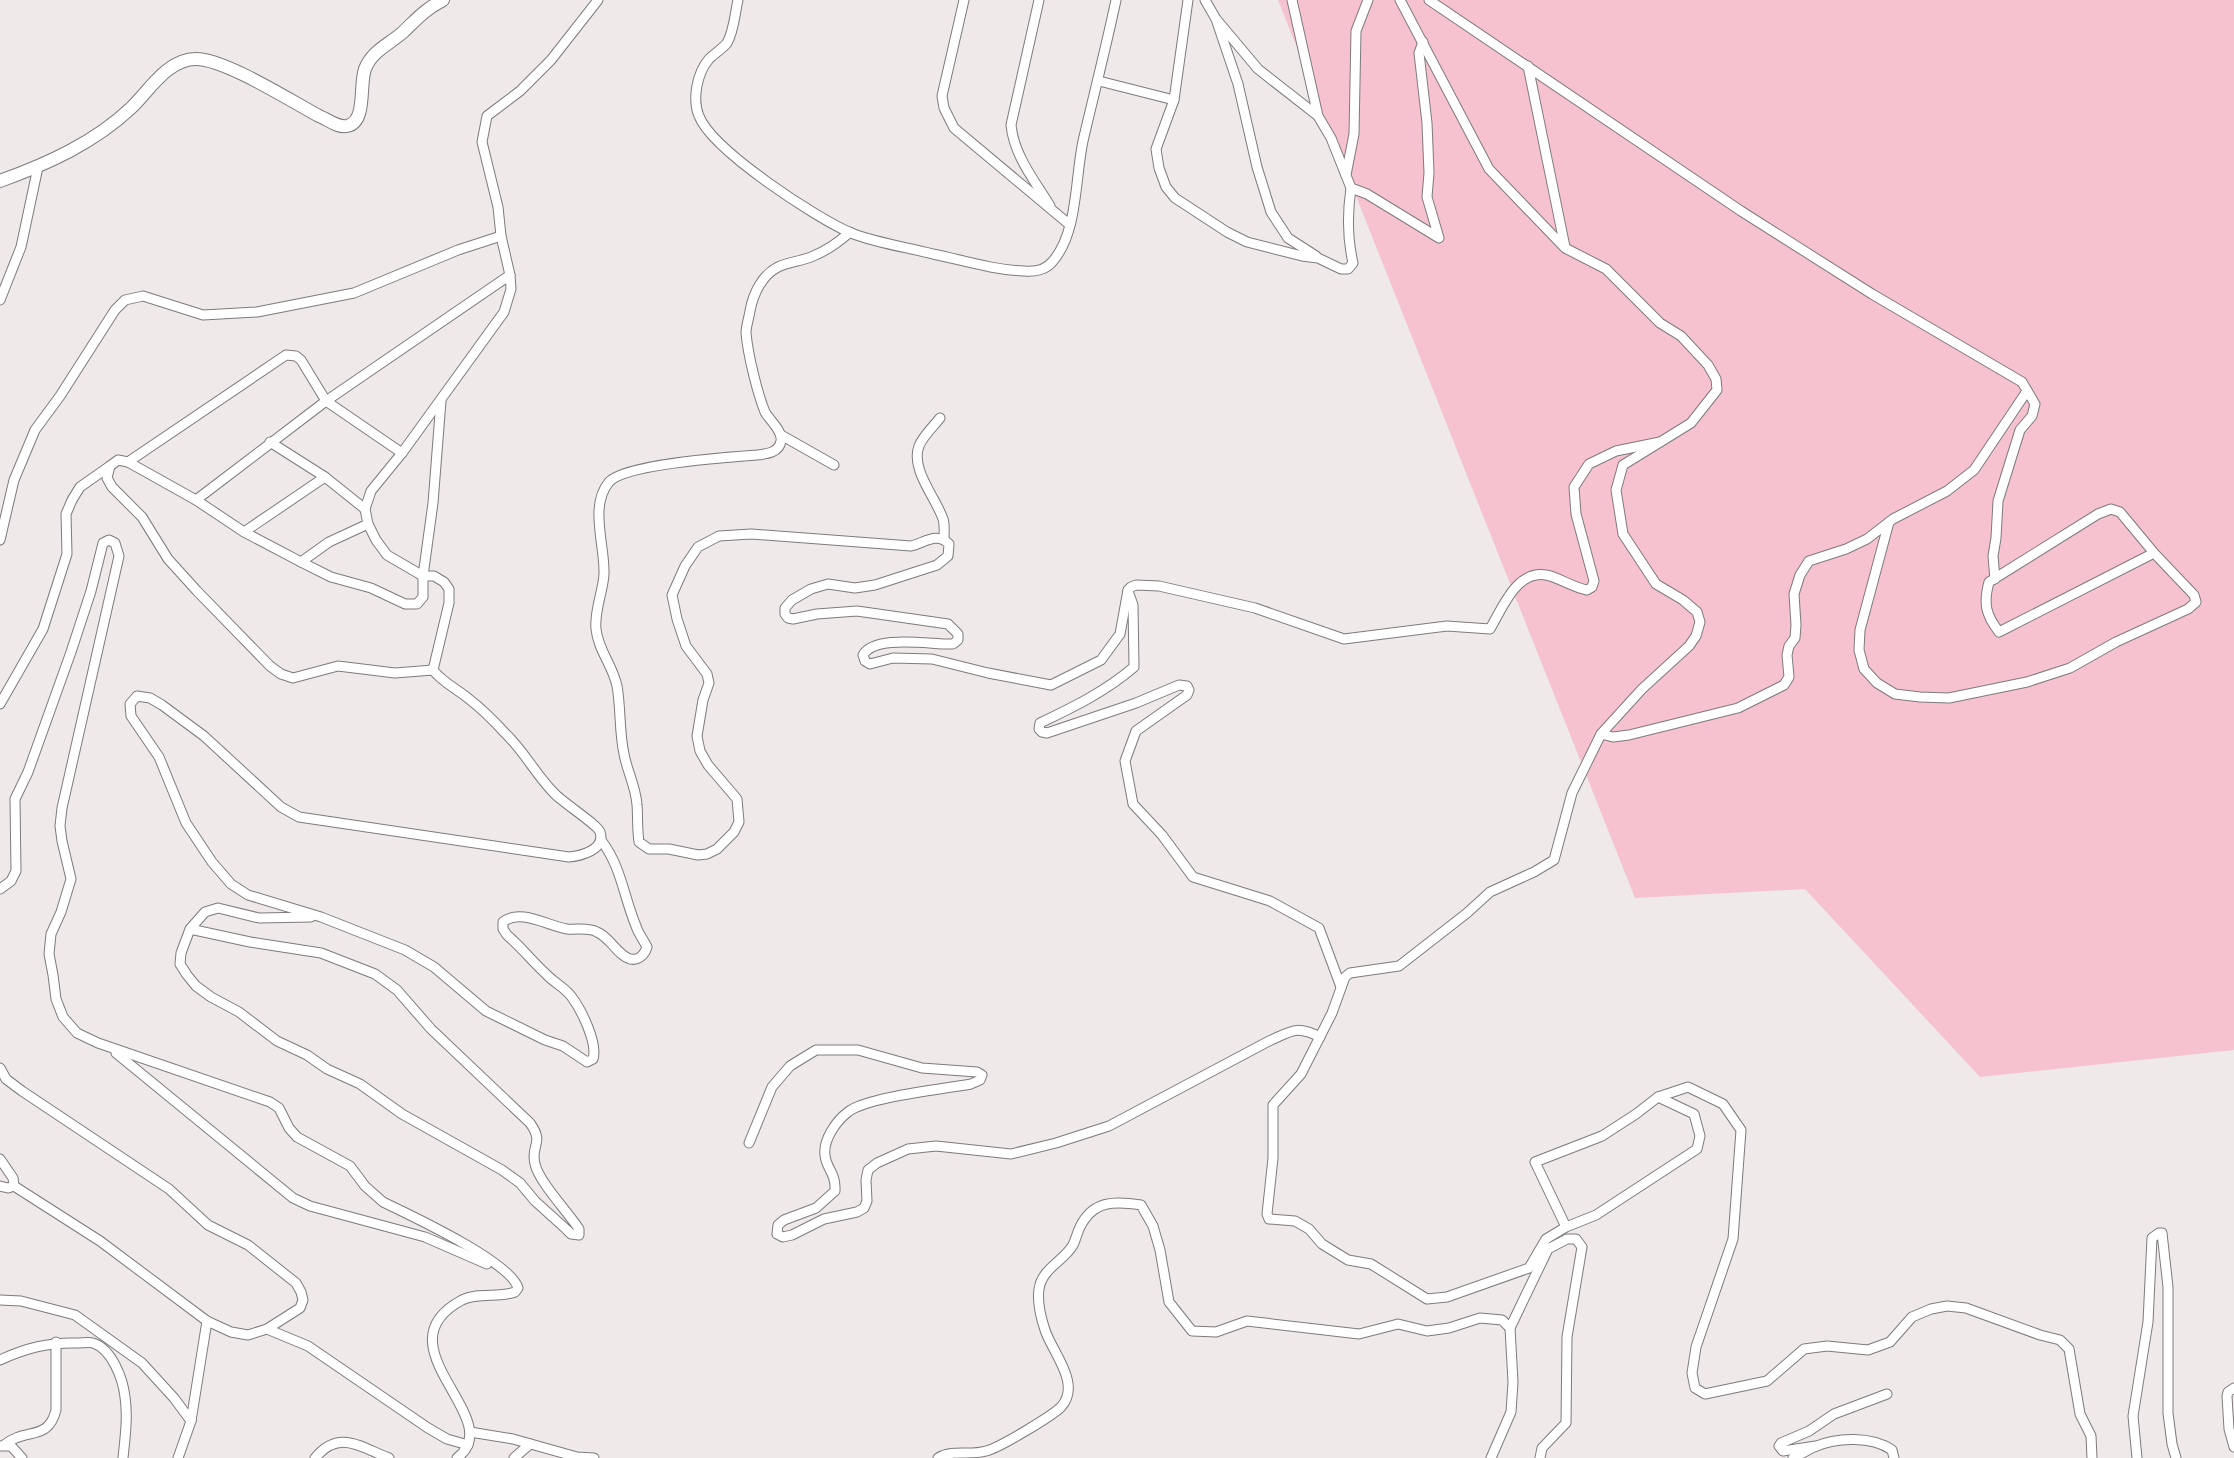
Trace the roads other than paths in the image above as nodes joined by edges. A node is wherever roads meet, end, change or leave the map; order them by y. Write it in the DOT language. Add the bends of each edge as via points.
graph roads {
  1 [pos="443,0"];
  2 [pos="598,0"];
  3 [pos="738,0"];
  4 [pos="964,0"];
  5 [pos="1039,0"];
  6 [pos="1116,0"];
  7 [pos="1188,0"];
  8 [pos="1205,0"];
  9 [pos="1292,0"];
  10 [pos="1368,0"];
  11 [pos="1400,0"];
  12 [pos="1429,0"];
  13 [pos="1216,19"];
  14 [pos="1422,42"];
  15 [pos="1528,66"];
  16 [pos="1098,81"];
  17 [pos="1174,100"];
  18 [pos="1318,116"];
  19 [pos="38,167"];
  20 [pos="1346,176"];
  21 [pos="0,181"];
  22 [pos="1351,188"];
  23 [pos="1053,211"];
  24 [pos="1070,225"];
  25 [pos="850,232"];
  26 [pos="501,236"];
  27 [pos="1565,248"];
  28 [pos="1318,258"];
  29 [pos="510,275"];
  30 [pos="0,300"];
  31 [pos="2027,390"];
  32 [pos="442,399"];
  33 [pos="326,401"];
  34 [pos="940,418"];
  35 [pos="781,435"];
  36 [pos="270,442"];
  37 [pos="1660,442"];
  38 [pos="402,453"];
  39 [pos="128,462"];
  40 [pos="834,465"];
  41 [pos="110,466"];
  42 [pos="325,478"];
  43 [pos="196,500"];
  44 [pos="365,508"];
  45 [pos="1889,522"];
  46 [pos="368,524"];
  47 [pos="244,532"];
  48 [pos="944,538"];
  49 [pos="0,540"];
  50 [pos="2154,553"];
  51 [pos="301,562"];
  52 [pos="423,576"];
  53 [pos="1995,579"];
  54 [pos="1128,590"];
  55 [pos="433,670"];
  56 [pos="0,704"];
  57 [pos="1601,734"];
  58 [pos="600,840"];
  59 [pos="0,889"];
  60 [pos="321,918"];
  61 [pos="190,929"];
  62 [pos="1341,987"];
  63 [pos="1320,1037"];
  64 [pos="98,1043"];
  65 [pos="0,1068"];
  66 [pos="1658,1097"];
  67 [pos="748,1143"];
  68 [pos="0,1159"];
  69 [pos="0,1186"];
  70 [pos="14,1186"];
  71 [pos="1566,1227"];
  72 [pos="1533,1270"];
  73 [pos="506,1272"];
  74 [pos="0,1300"];
  75 [pos="207,1321"];
  76 [pos="1510,1328"];
  77 [pos="268,1329"];
  78 [pos="107,1337"];
  79 [pos="56,1342"];
  80 [pos="106,1353"];
  81 [pos="0,1360"];
  82 [pos="2234,1388"];
  83 [pos="1888,1394"];
  84 [pos="192,1421"];
  85 [pos="470,1432"];
  86 [pos="530,1444"];
  87 [pos="2,1445"];
  88 [pos="468,1445"];
  89 [pos="1816,1446"];
  90 [pos="2234,1447"];
  91 [pos="22,1458"];
  92 [pos="123,1458"];
  93 [pos="178,1458"];
  94 [pos="315,1458"];
  95 [pos="389,1458"];
  96 [pos="457,1458"];
  97 [pos="514,1458"];
  98 [pos="594,1458"];
  99 [pos="938,1458"];
  100 [pos="1490,1458"];
  101 [pos="1540,1458"];
  102 [pos="1793,1458"];
  103 [pos="1894,1458"];
  104 [pos="2092,1458"];
  105 [pos="2137,1458"];
  106 [pos="2176,1458"];
  1 -- 19 [label="main road" via="426,9 402,34 370,57 361,82 359,117 347,126 338,125 256,81 195,59 163,73 131,109 64,155"];
  2 -- 26 [label="street" via="551,60 520,91 487,116 482,142 498,207"];
  3 -- 25 [label="street" via="727,43 708,60 701,72 696,96 699,116 720,146 777,189"];
  4 -- 23 [label="street" via="942,96 948,121"];
  5 -- 23 [label="street" via="1011,125 1018,154"];
  6 -- 16 [label="street"];
  7 -- 17 [label="street"];
  8 -- 13 [label="street"];
  9 -- 18 [label="street"];
  10 -- 20 [label="street" via="1356,31 1354,134"];
  11 -- 14 [label="street"];
  12 -- 15 [label="street"];
  13 -- 18 [label="street" via="1258,69"];
  13 -- 28 [label="street" via="1238,84 1271,212 1288,238"];
  14 -- 22 [label="street" via="1419,53 1427,123 1427,197 1439,238 1367,194"];
  14 -- 27 [label="street" via="1489,170"];
  15 -- 27 [label="street"];
  15 -- 31 [label="street" via="1741,211 1872,294 2014,376"];
  16 -- 17 [label="street"];
  16 -- 24 [label="street" via="1083,143"];
  17 -- 28 [label="street" via="1156,149 1166,187 1175,198 1247,242"];
  18 -- 20 [label="street"];
  19 -- 21 [label="main road"];
  19 -- 30 [label="street" via="21,247"];
  20 -- 22 [label="street"];
  22 -- 28 [label="street" via="1347,217 1348,244 1353,263 1348,269 1341,269"];
  23 -- 24 [label="street"];
  24 -- 25 [label="street" via="1052,263 1042,269 1024,271 986,266"];
  25 -- 35 [label="street" via="835,246 777,268 764,278 752,299 746,332 752,361 764,408"];
  26 -- 29 [label="street"];
  26 -- 49 [label="street" via="354,293 257,312 203,315 143,296 125,300 115,310 35,430 14,480"];
  27 -- 37 [label="street" via="1606,269 1660,323 1681,336 1708,365 1716,379 1717,390 1691,423"];
  29 -- 32 [label="street" via="511,289 504,312"];
  29 -- 33 [label="street"];
  31 -- 45 [label="street" via="1974,470 1947,491"];
  31 -- 53 [label="street" via="2035,404 2032,416 2020,430 1998,501 1993,556"];
  32 -- 38 [label="street"];
  32 -- 52 [label="street"];
  33 -- 36 [label="street"];
  33 -- 38 [label="street"];
  33 -- 39 [label="street" via="301,360 296,356 286,356"];
  34 -- 48 [label="street" via="918,448 918,458 926,490 943,519"];
  35 -- 40 [label="street"];
  35 -- 48 [label="street" via="778,448 771,453 627,473 610,481 598,507 604,546 604,576 596,630 617,685 621,741 635,792 639,842 643,846 707,854 723,844 739,822 737,799 700,751 697,736 709,683 686,646 672,595 684,566 698,547 719,536 751,534 911,546 935,537"];
  36 -- 42 [label="street"];
  36 -- 43 [label="street"];
  37 -- 54 [label="street" via="1616,451 1589,464 1574,488 1576,514 1594,581 1592,587 1587,590 1574,587 1546,574 1532,577 1518,584 1490,629 1447,626 1344,639 1254,608 1159,586 1136,585"];
  37 -- 57 [label="street" via="1623,465 1616,490 1623,534 1656,584 1697,612 1700,622 1689,646 1642,689"];
  38 -- 44 [label="street" via="371,491"];
  39 -- 41 [label="street" via="118,460"];
  39 -- 43 [label="street"];
  41 -- 55 [label="street" via="106,478 142,517 168,559 276,670 293,678 338,666 395,673"];
  41 -- 56 [label="street" via="80,487 72,500 66,514 67,554 43,629"];
  42 -- 44 [label="street"];
  42 -- 47 [label="street"];
  43 -- 47 [label="street"];
  44 -- 46 [label="street"];
  45 -- 50 [label="street" via="1860,630 1858,650 1864,669 1877,683 1895,694 1920,697 1959,696 2027,682 2070,668 2116,642 2188,609 2196,602 2194,595"];
  45 -- 57 [label="street" via="1853,546 1809,562 1800,575 1794,594 1795,638 1789,646 1789,677 1784,685 1738,708 1629,735 1613,737"];
  46 -- 51 [label="street" via="329,542"];
  46 -- 52 [label="street" via="387,555"];
  47 -- 51 [label="street"];
  48 -- 54 [label="street" via="949,544 948,556 937,565 875,585 856,588 828,584 811,589 792,600 785,608 785,614 793,619 857,611 948,624 958,634 958,640 953,644 907,642 873,647 863,655 865,662 870,664 893,658 932,659 1051,685 1101,660 1120,634"];
  50 -- 53 [label="street" via="2120,512 2111,509"];
  50 -- 53 [label="street" via="1999,632 1987,617 1989,582"];
  51 -- 52 [label="street" via="331,577 371,588 405,604 417,604 423,597"];
  52 -- 55 [label="street" via="434,576 449,589 449,603"];
  54 -- 62 [label="street" via="1133,605 1134,667 1112,686 1040,723 1038,729 1047,733 1179,685 1186,686 1188,695 1136,732 1125,761 1133,804 1162,835 1193,877 1270,901 1319,928"];
  55 -- 58 [label="street" via="507,734 553,792 598,828"];
  57 -- 62 [label="street" via="1572,793 1554,860 1490,892 1467,914 1399,966 1350,973"];
  58 -- 60 [label="street" via="621,875 636,928 646,947 645,953 630,959 596,931 567,929 514,917 503,922 507,935 576,1004 594,1043 595,1054 587,1062 563,1046 486,1011 434,967 405,950"];
  58 -- 60 [label="street" via="594,849 569,857 299,817 281,807 204,736 162,705 150,698 137,696 130,704 131,716 159,757 186,823 212,862 231,884 248,895"];
  59 -- 64 [label="street" via="11,881 16,871 15,799 28,772 71,652 103,543 109,540 115,543 119,556 62,808 61,833 71,879 51,934 49,954 56,999 63,1017 77,1033"];
  60 -- 61 [label="street" via="259,918 218,908 205,912"];
  61 -- 61 [label="street" via="180,964 186,975 211,997 239,1012 277,1041 360,1084 402,1114 502,1170 520,1183 566,1229 579,1235 579,1229 535,1164 537,1133 530,1123 431,1029 397,990 375,974 321,954"];
  62 -- 63 [label="street"];
  63 -- 67 [label="street" via="1305,1030 1294,1031 1269,1041 1109,1126 1056,1142 1011,1154 936,1146 908,1149 868,1170 864,1208 824,1219 783,1237 777,1234 778,1225 816,1208 835,1191 836,1180 825,1156 827,1141 834,1126 848,1111 879,1100 971,1084 982,1076 977,1072 922,1068 858,1050 816,1050 790,1066 772,1087"];
  63 -- 72 [label="street" via="1301,1074 1273,1105 1273,1158 1267,1214 1270,1219 1295,1220 1309,1228 1322,1244 1348,1260 1371,1264 1427,1299 1447,1298"];
  64 -- 73 [label="street" via="127,1061 163,1094 293,1198 310,1206 425,1237"];
  64 -- 73 [label="street" via="270,1102 278,1108 297,1136 350,1166 372,1194 383,1202 462,1242"];
  65 -- 77 [label="street" via="6,1079 22,1091 169,1190 208,1225 248,1245 296,1283 302,1292 300,1308"];
  66 -- 71 [label="street" via="1602,1136 1535,1162"];
  66 -- 71 [label="street" via="1694,1114 1700,1136 1697,1149 1596,1215"];
  66 -- 104 [label="street" via="1688,1087 1723,1104 1741,1130 1733,1239 1696,1347 1692,1374 1695,1388 1705,1394 1767,1382 1804,1349 1827,1346 1868,1350 1890,1342 1912,1317 1947,1306 1966,1308 2060,1340 2069,1350 2080,1414 2091,1436"];
  68 -- 70 [label="street" via="14,1178"];
  69 -- 70 [label="street"];
  70 -- 75 [label="street" via="100,1241"];
  71 -- 72 [label="street" via="1546,1239"];
  72 -- 76 [label="street"];
  72 -- 101 [label="street" via="1548,1249 1567,1239 1576,1239 1582,1247 1567,1337 1566,1423 1542,1448"];
  73 -- 85 [label="street" via="516,1283 518,1288 515,1292 464,1299 444,1315 432,1338 438,1367 464,1412"];
  74 -- 78 [label="street" via="21,1301 75,1315"];
  75 -- 77 [label="street" via="231,1332 248,1335"];
  75 -- 84 [label="street"];
  76 -- 99 [label="street" via="1502,1320 1480,1318 1450,1328 1427,1330 1398,1324 1359,1334 1247,1321 1216,1332 1192,1331 1168,1302 1160,1250 1153,1226 1141,1205 1104,1203 1086,1216 1072,1247 1044,1276 1039,1288 1041,1316 1068,1381 1067,1395 1061,1407 986,1451 971,1454 955,1452"];
  76 -- 100 [label="street" via="1511,1412"];
  77 -- 88 [label="street" via="308,1346 428,1428 447,1439"];
  78 -- 80 [label="street"];
  78 -- 84 [label="street" via="142,1363"];
  79 -- 80 [label="street" via="93,1343"];
  79 -- 81 [label="street" via="24,1349"];
  79 -- 87 [label="street" via="54,1421 42,1431 22,1434"];
  80 -- 92 [label="street" via="121,1376 125,1396"];
  82 -- 90 [label="street" via="2227,1396 2229,1429"];
  83 -- 89 [label="street" via="1834,1414 1779,1446 1783,1450"];
  84 -- 93 [label="street"];
  85 -- 86 [label="street"];
  85 -- 88 [label="street"];
  86 -- 97 [label="street"];
  86 -- 98 [label="street" via="577,1457"];
  87 -- 91 [label="street" via="11,1446"];
  88 -- 96 [label="street"];
  89 -- 102 [label="street"];
  89 -- 103 [label="street" via="1849,1439 1883,1444 1892,1450"];
  94 -- 95 [label="street" via="330,1444 341,1442"];
  105 -- 106 [label="street" via="2134,1406 2148,1322 2152,1238 2159,1232 2164,1242 2168,1287 2168,1413"];
}
